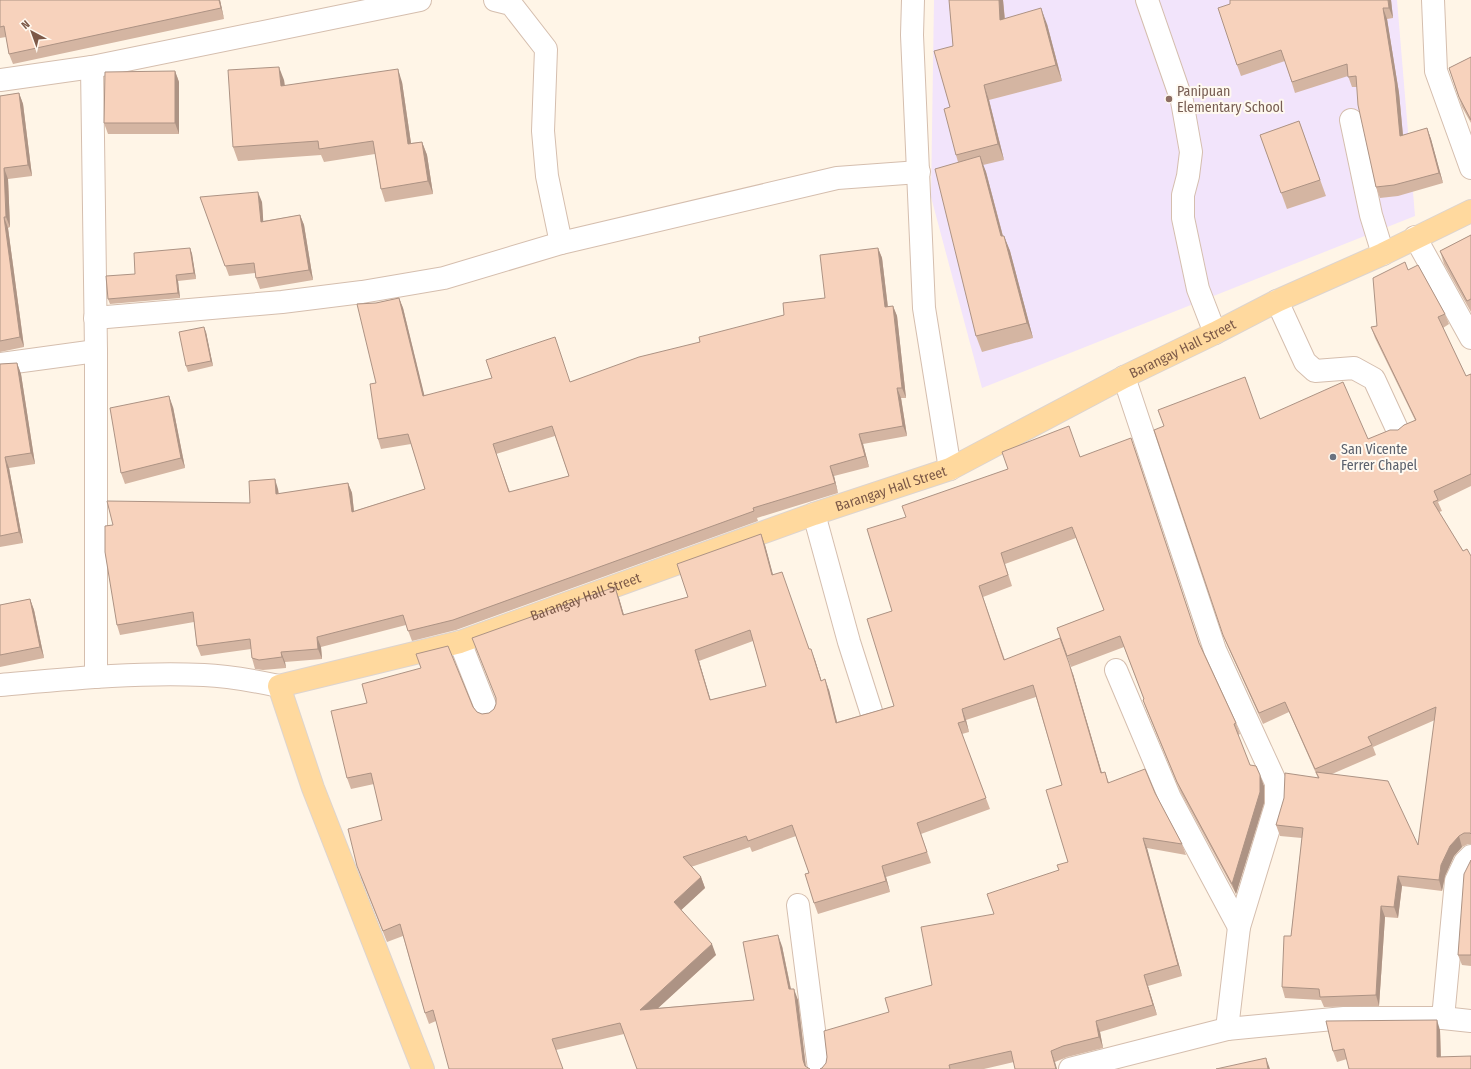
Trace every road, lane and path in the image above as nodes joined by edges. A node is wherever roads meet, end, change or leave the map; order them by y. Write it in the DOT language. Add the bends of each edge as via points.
graph roads {
  1 [pos="420,0"];
  2 [pos="495,0"];
  3 [pos="913,0"];
  4 [pos="1148,0"];
  5 [pos="1433,0"];
  6 [pos="92,67"];
  7 [pos="0,80"];
  8 [pos="1350,120"];
  9 [pos="1471,168"];
  10 [pos="919,172"];
  11 [pos="1471,211"];
  12 [pos="1415,237"];
  13 [pos="561,243"];
  14 [pos="1382,254"];
  15 [pos="1277,301"];
  16 [pos="95,318"];
  17 [pos="1215,333"];
  18 [pos="1471,338"];
  19 [pos="96,352"];
  20 [pos="0,364"];
  21 [pos="1124,377"];
  22 [pos="1396,429"];
  23 [pos="950,469"];
  24 [pos="814,514"];
  25 [pos="460,642"];
  26 [pos="1116,670"];
  27 [pos="96,677"];
  28 [pos="0,685"];
  29 [pos="279,686"];
  30 [pos="871,711"];
  31 [pos="488,713"];
  32 [pos="1471,856"];
  33 [pos="798,906"];
  34 [pos="1239,927"];
  35 [pos="1443,1018"];
  36 [pos="1471,1021"];
  37 [pos="1227,1029"];
  38 [pos="423,1069"];
  39 [pos="819,1069"];
  40 [pos="1070,1069"];
  1 -- 6 [label="street"];
  2 -- 13 [label="street" via="512,4 546,49 543,131 547,176"];
  3 -- 10 [label="street" via="912,35"];
  4 -- 17 [label="street" via="1182,101 1191,152 1183,195 1183,218 1198,289"];
  5 -- 9 [label="street" via="1436,71"];
  6 -- 7 [label="street"];
  6 -- 16 [label="street"];
  8 -- 14 [label="street"];
  10 -- 13 [label="street" via="837,178"];
  10 -- 23 [label="street" via="924,308"];
  11 -- 12 [label="main road, Barangay Hall Street"];
  12 -- 14 [label="main road, Barangay Hall Street"];
  12 -- 18 [label="street"];
  13 -- 16 [label="street" via="444,278 362,292 282,302"];
  14 -- 15 [label="main road, Barangay Hall Street"];
  15 -- 17 [label="main road, Barangay Hall Street"];
  15 -- 22 [label="street" via="1305,362 1315,371 1354,368 1374,379"];
  16 -- 19 [label="street"];
  17 -- 21 [label="main road, Barangay Hall Street"];
  19 -- 20 [label="street"];
  19 -- 27 [label="street"];
  21 -- 23 [label="main road, Barangay Hall Street"];
  21 -- 34 [label="street" via="1215,650 1276,783 1276,805"];
  23 -- 24 [label="main road, Barangay Hall Street"];
  24 -- 25 [label="main road, Barangay Hall Street"];
  24 -- 30 [label="street"];
  25 -- 29 [label="main road, Barangay Hall Street"];
  25 -- 31 [label="street"];
  26 -- 34 [label="street" via="1170,798"];
  27 -- 28 [label="street"];
  27 -- 29 [label="street" via="135,674 206,675"];
  29 -- 38 [label="main road" via="313,788"];
  32 -- 35 [label="street" via="1465,862 1456,881"];
  33 -- 39 [label="street"];
  34 -- 37 [label="street"];
  35 -- 36 [label="street"];
  35 -- 37 [label="street" via="1344,1018"];
  37 -- 40 [label="street"];
}
